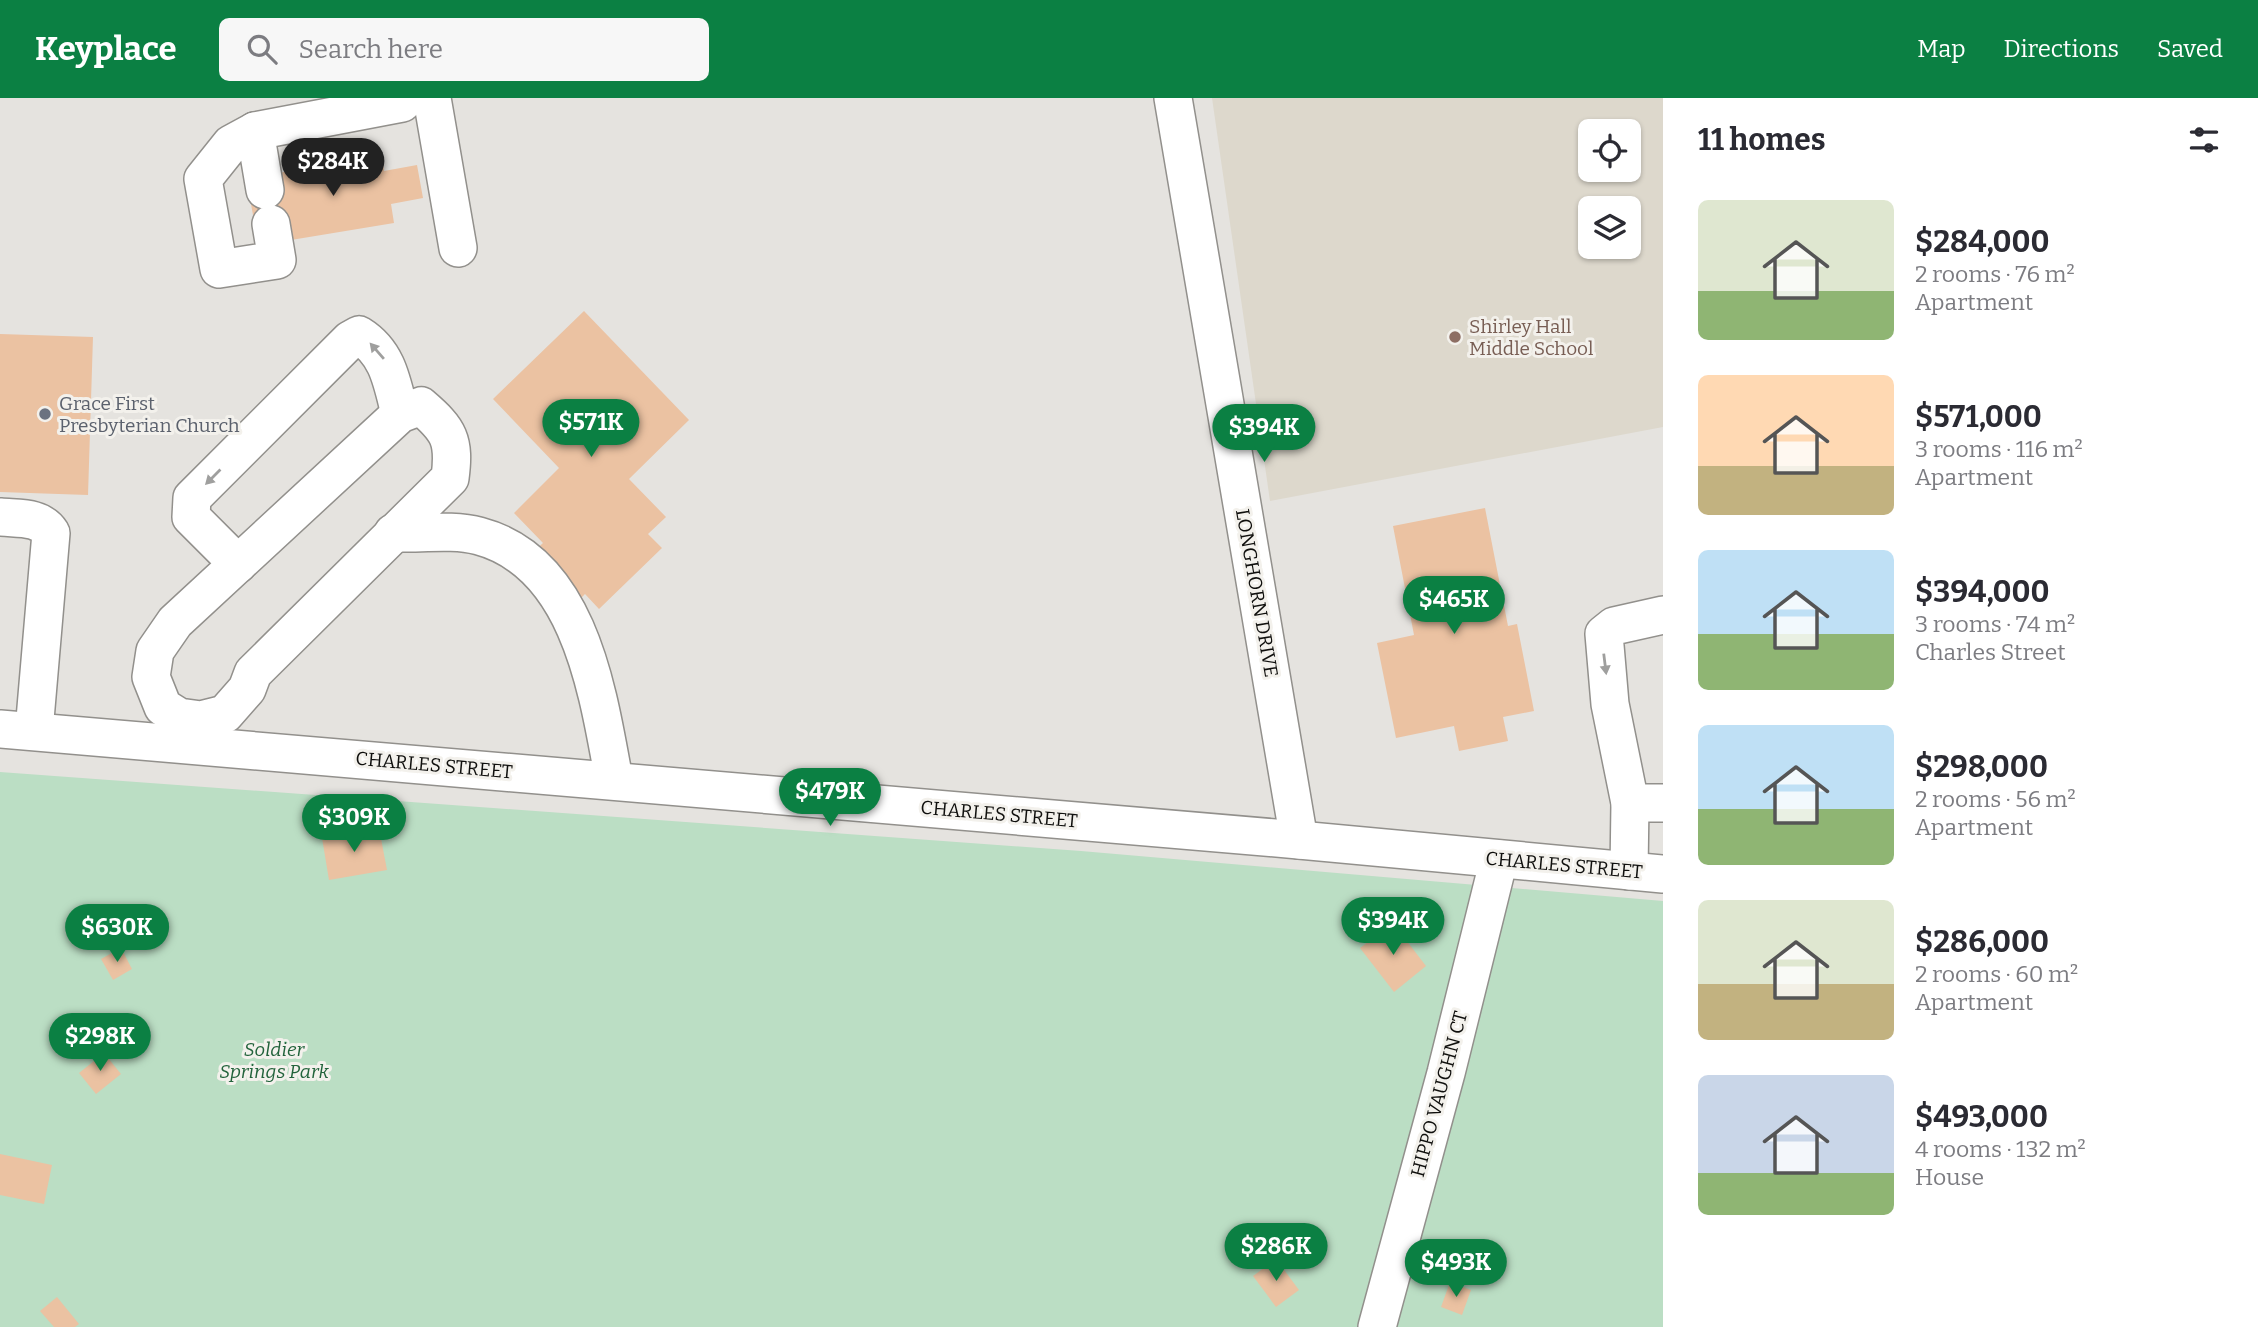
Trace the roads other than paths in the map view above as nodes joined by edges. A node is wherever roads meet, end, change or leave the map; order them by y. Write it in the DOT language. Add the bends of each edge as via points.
graph roads {
  1 [pos="1173,98"];
  2 [pos="416,99"];
  3 [pos="255,131"];
  4 [pos="458,248"];
  5 [pos="400,414"];
  6 [pos="0,517"];
  7 [pos="393,533"];
  8 [pos="238,564"];
  9 [pos="1663,615"];
  10 [pos="17,730"];
  11 [pos="176,730"];
  12 [pos="614,780"];
  13 [pos="1646,803"];
  14 [pos="1299,840"];
  15 [pos="1499,859"];
  16 [pos="1646,873"];
  17 [pos="1377,1327"];
  1 -- 14 [label="street, LONGHORN DRIVE"];
  2 -- 3 [label="street"];
  2 -- 4 [label="street"];
  3 -- 3 [label="street" via="277,260 219,269 203,178 231,144"];
  5 -- 7 [label="street" via="421,406 444,426 453,453 450,478"];
  5 -- 8 [label="street"];
  5 -- 8 [label="street, one-way" via="386,361 359,335 350,340 192,498 191,517"];
  6 -- 10 [label="street" via="36,520 45,523 51,533"];
  7 -- 11 [label="street" via="253,673 247,689 225,714"];
  7 -- 12 [label="street" via="475,535 511,548 530,563 570,617 602,718"];
  8 -- 11 [label="street" via="174,622 155,651 151,677"];
  9 -- 13 [label="street, one-way" via="1614,626 1604,634 1610,704"];
  10 -- 11 [label="street, CHARLES STREET"];
  11 -- 12 [label="street, CHARLES STREET"];
  12 -- 14 [label="street, CHARLES STREET"];
  13 -- 16 [label="street"];
  14 -- 15 [label="street, CHARLES STREET"];
  15 -- 16 [label="street, CHARLES STREET"];
  15 -- 17 [label="street, HIPPO VAUGHN CT"];
}
